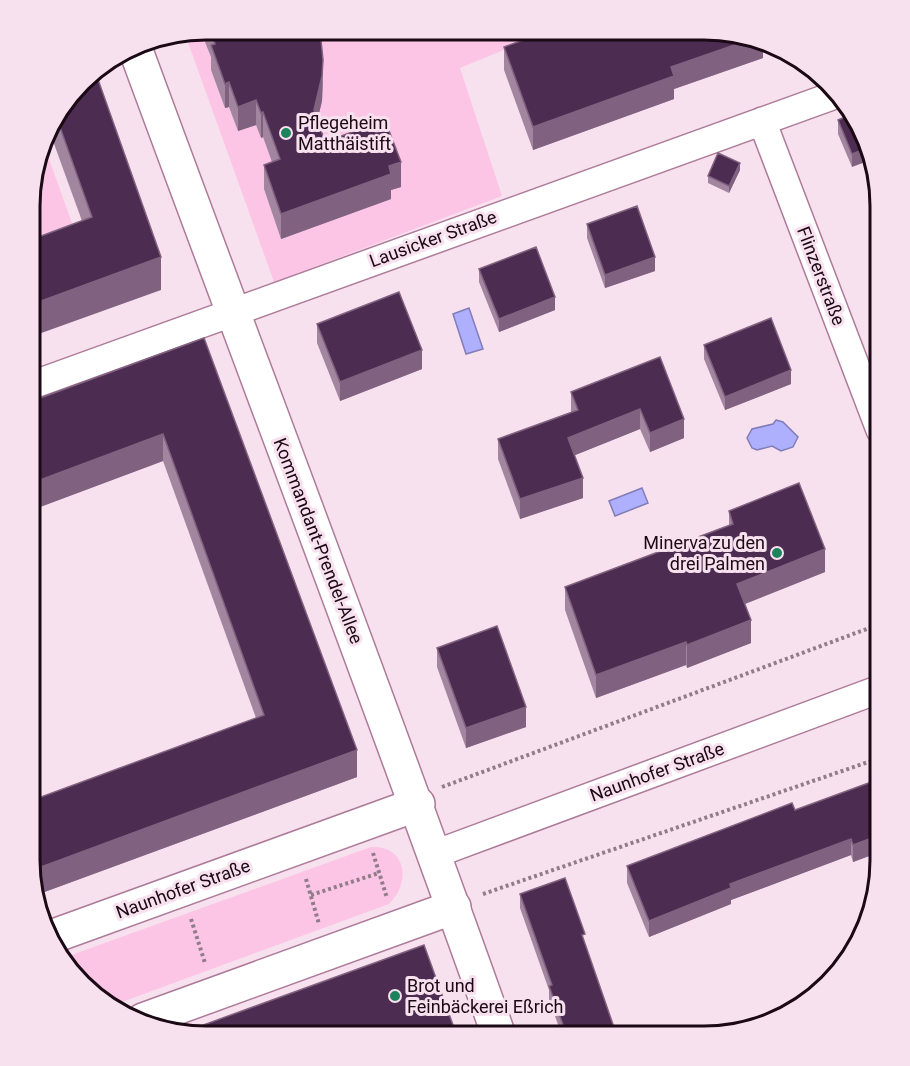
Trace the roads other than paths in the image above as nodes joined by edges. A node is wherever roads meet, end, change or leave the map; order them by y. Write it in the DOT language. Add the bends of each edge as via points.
graph roads {
  1 [pos="138,56"];
  2 [pos="828,97"];
  3 [pos="762,121"];
  4 [pos="231,312"];
  5 [pos="40,382"];
  6 [pos="870,403"];
  7 [pos="869,693"];
  8 [pos="417,804"];
  9 [pos="435,854"];
  10 [pos="454,908"];
  11 [pos="59,934"];
  12 [pos="153,1016"];
  13 [pos="495,1025"];
  1 -- 4 [label="main road, Kommandant-Prendel-Allee"];
  2 -- 3 [label="street, Lausicker Straße"];
  3 -- 4 [label="street, Lausicker Straße"];
  3 -- 6 [label="street, Flinzerstraße"];
  4 -- 5 [label="street, Lausicker Straße"];
  4 -- 8 [label="main road, Kommandant-Prendel-Allee"];
  7 -- 9 [label="street, Naunhofer Straße"];
  8 -- 9 [label="main road, Kommandant-Prendel-Allee"];
  8 -- 11 [label="main road, Naunhofer Straße"];
  9 -- 10 [label="main road, Kommandant-Prendel-Allee"];
  10 -- 12 [label="main road"];
  10 -- 13 [label="main road, Kommandant-Prendel-Allee"];
}
